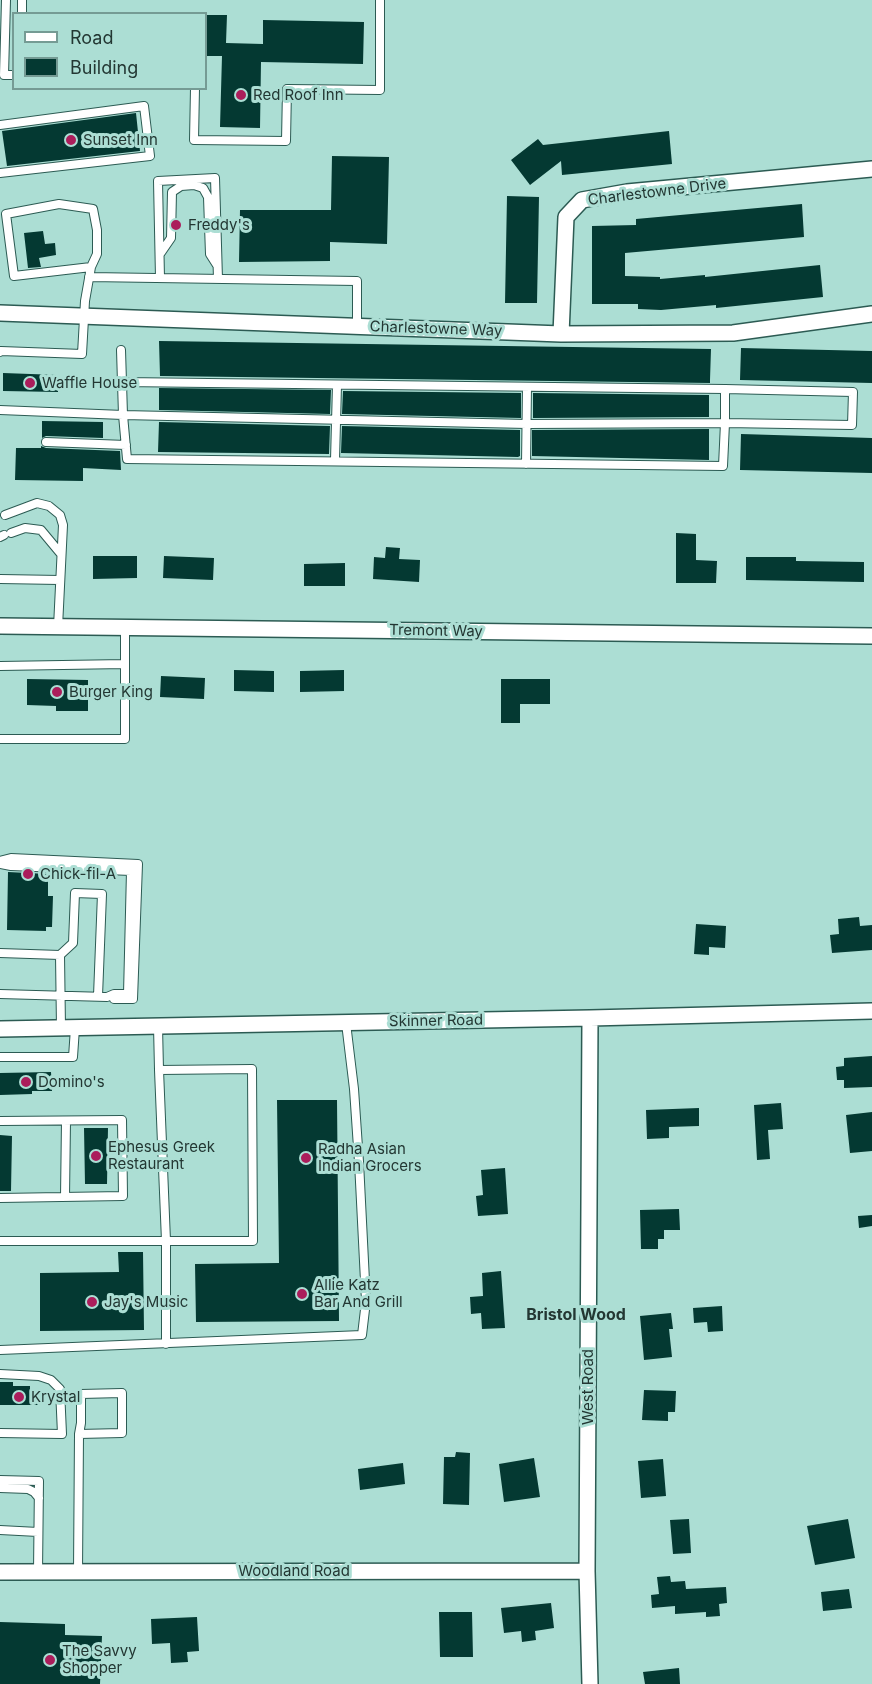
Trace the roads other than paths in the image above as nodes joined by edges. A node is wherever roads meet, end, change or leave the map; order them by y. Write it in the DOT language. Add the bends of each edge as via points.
graph roads {
  1 [pos="6,0"];
  2 [pos="380,0"];
  3 [pos="12,75"];
  4 [pos="195,90"];
  5 [pos="0,125"];
  6 [pos="872,169"];
  7 [pos="0,173"];
  8 [pos="160,254"];
  9 [pos="218,266"];
  10 [pos="91,267"];
  11 [pos="89,277"];
  12 [pos="160,278"];
  13 [pos="218,279"];
  14 [pos="0,313"];
  15 [pos="872,314"];
  16 [pos="85,317"];
  17 [pos="357,327"];
  18 [pos="561,334"];
  19 [pos="121,350"];
  20 [pos="0,352"];
  21 [pos="122,382"];
  22 [pos="337,385"];
  23 [pos="527,387"];
  24 [pos="725,389"];
  25 [pos="0,410"];
  26 [pos="123,415"];
  27 [pos="336,420"];
  28 [pos="724,423"];
  29 [pos="527,424"];
  30 [pos="46,442"];
  31 [pos="126,445"];
  32 [pos="335,460"];
  33 [pos="526,464"];
  34 [pos="5,515"];
  35 [pos="5,535"];
  36 [pos="61,554"];
  37 [pos="0,579"];
  38 [pos="60,580"];
  39 [pos="0,626"];
  40 [pos="58,627"];
  41 [pos="125,628"];
  42 [pos="872,636"];
  43 [pos="125,664"];
  44 [pos="0,666"];
  45 [pos="0,739"];
  46 [pos="0,862"];
  47 [pos="0,953"];
  48 [pos="60,955"];
  49 [pos="0,994"];
  50 [pos="60,996"];
  51 [pos="98,996"];
  52 [pos="872,1011"];
  53 [pos="590,1018"];
  54 [pos="346,1023"];
  55 [pos="158,1026"];
  56 [pos="68,1028"];
  57 [pos="0,1029"];
  58 [pos="0,1058"];
  59 [pos="159,1070"];
  60 [pos="0,1121"];
  61 [pos="66,1121"];
  62 [pos="65,1197"];
  63 [pos="0,1198"];
  64 [pos="0,1241"];
  65 [pos="166,1241"];
  66 [pos="166,1344"];
  67 [pos="0,1350"];
  68 [pos="0,1374"];
  69 [pos="0,1433"];
  70 [pos="79,1434"];
  71 [pos="0,1480"];
  72 [pos="0,1488"];
  73 [pos="39,1498"];
  74 [pos="0,1528"];
  75 [pos="35,1531"];
  76 [pos="587,1571"];
  77 [pos="0,1572"];
  78 [pos="38,1572"];
  79 [pos="78,1572"];
  80 [pos="590,1684"];
  1 -- 3 [label="lane" via="4,75"];
  2 -- 4 [label="lane" via="380,90 287,89 286,141 194,140"];
  5 -- 7 [label="lane" via="144,106 150,156"];
  6 -- 18 [label="street, Charlestowne Drive" via="627,192 582,200 566,217"];
  8 -- 9 [label="lane" via="171,238 172,192 194,185 203,188 208,197 210,254"];
  8 -- 9 [label="lane" via="158,181 214,178"];
  8 -- 12 [label="lane"];
  9 -- 13 [label="lane"];
  10 -- 10 [label="lane" via="97,254 93,209 59,204 6,214 14,276"];
  10 -- 11 [label="lane"];
  11 -- 12 [label="lane"];
  11 -- 16 [label="lane"];
  12 -- 13 [label="lane"];
  13 -- 17 [label="lane" via="357,281"];
  14 -- 16 [label="street, Charlestowne Way"];
  15 -- 18 [label="street, Charlestowne Way" via="733,333"];
  16 -- 17 [label="street, Charlestowne Way"];
  16 -- 20 [label="lane" via="82,354"];
  17 -- 18 [label="street, Charlestowne Way"];
  19 -- 21 [label="lane"];
  21 -- 22 [label="lane"];
  21 -- 26 [label="lane"];
  22 -- 23 [label="lane"];
  22 -- 27 [label="lane"];
  23 -- 24 [label="lane"];
  23 -- 29 [label="lane"];
  24 -- 28 [label="lane"];
  24 -- 28 [label="lane" via="853,392 852,425"];
  25 -- 26 [label="lane"];
  26 -- 27 [label="lane"];
  26 -- 31 [label="lane"];
  27 -- 29 [label="lane"];
  27 -- 32 [label="lane"];
  28 -- 29 [label="lane"];
  28 -- 33 [label="lane" via="723,466"];
  29 -- 33 [label="lane"];
  30 -- 31 [label="lane"];
  31 -- 32 [label="lane" via="128,459"];
  32 -- 33 [label="lane"];
  34 -- 36 [label="lane" via="37,503 49,506 60,515 63,525"];
  35 -- 36 [label="lane" via="25,528 41,530"];
  36 -- 38 [label="lane"];
  37 -- 38 [label="lane"];
  38 -- 40 [label="lane"];
  39 -- 40 [label="street, Tremont Way"];
  40 -- 41 [label="street, Tremont Way"];
  41 -- 42 [label="street, Tremont Way"];
  41 -- 43 [label="lane"];
  43 -- 44 [label="lane"];
  43 -- 45 [label="lane" via="125,739"];
  46 -- 51 [label="lane" via="11,866 131,871 128,994"];
  47 -- 48 [label="lane"];
  48 -- 50 [label="lane"];
  48 -- 51 [label="lane" via="73,943 75,893 102,894"];
  49 -- 50 [label="lane"];
  50 -- 51 [label="lane"];
  50 -- 56 [label="lane"];
  52 -- 53 [label="street, Skinner Road"];
  53 -- 54 [label="street, Skinner Road"];
  53 -- 76 [label="street, West Road"];
  54 -- 55 [label="street, Skinner Road"];
  54 -- 66 [label="lane" via="360,1173 366,1301 362,1335"];
  55 -- 56 [label="street, Skinner Road"];
  55 -- 59 [label="lane"];
  56 -- 57 [label="street, Skinner Road"];
  56 -- 58 [label="lane" via="73,1057"];
  59 -- 65 [label="lane"];
  59 -- 65 [label="lane" via="252,1069 253,1241"];
  60 -- 61 [label="lane"];
  61 -- 62 [label="lane"];
  61 -- 62 [label="lane" via="122,1120 123,1196"];
  62 -- 63 [label="lane"];
  64 -- 65 [label="lane"];
  65 -- 66 [label="lane"];
  66 -- 67 [label="lane"];
  68 -- 69 [label="lane" via="51,1380 60,1389 62,1434"];
  70 -- 70 [label="lane" via="81,1394 122,1393 122,1433"];
  70 -- 79 [label="lane"];
  71 -- 73 [label="lane" via="39,1481"];
  72 -- 73 [label="lane" via="28,1489"];
  73 -- 75 [label="lane"];
  74 -- 75 [label="lane"];
  75 -- 78 [label="lane"];
  76 -- 79 [label="street, Woodland Road"];
  76 -- 80 [label="street, West Road"];
  77 -- 78 [label="street, Woodland Road"];
  78 -- 79 [label="street, Woodland Road"];
}
